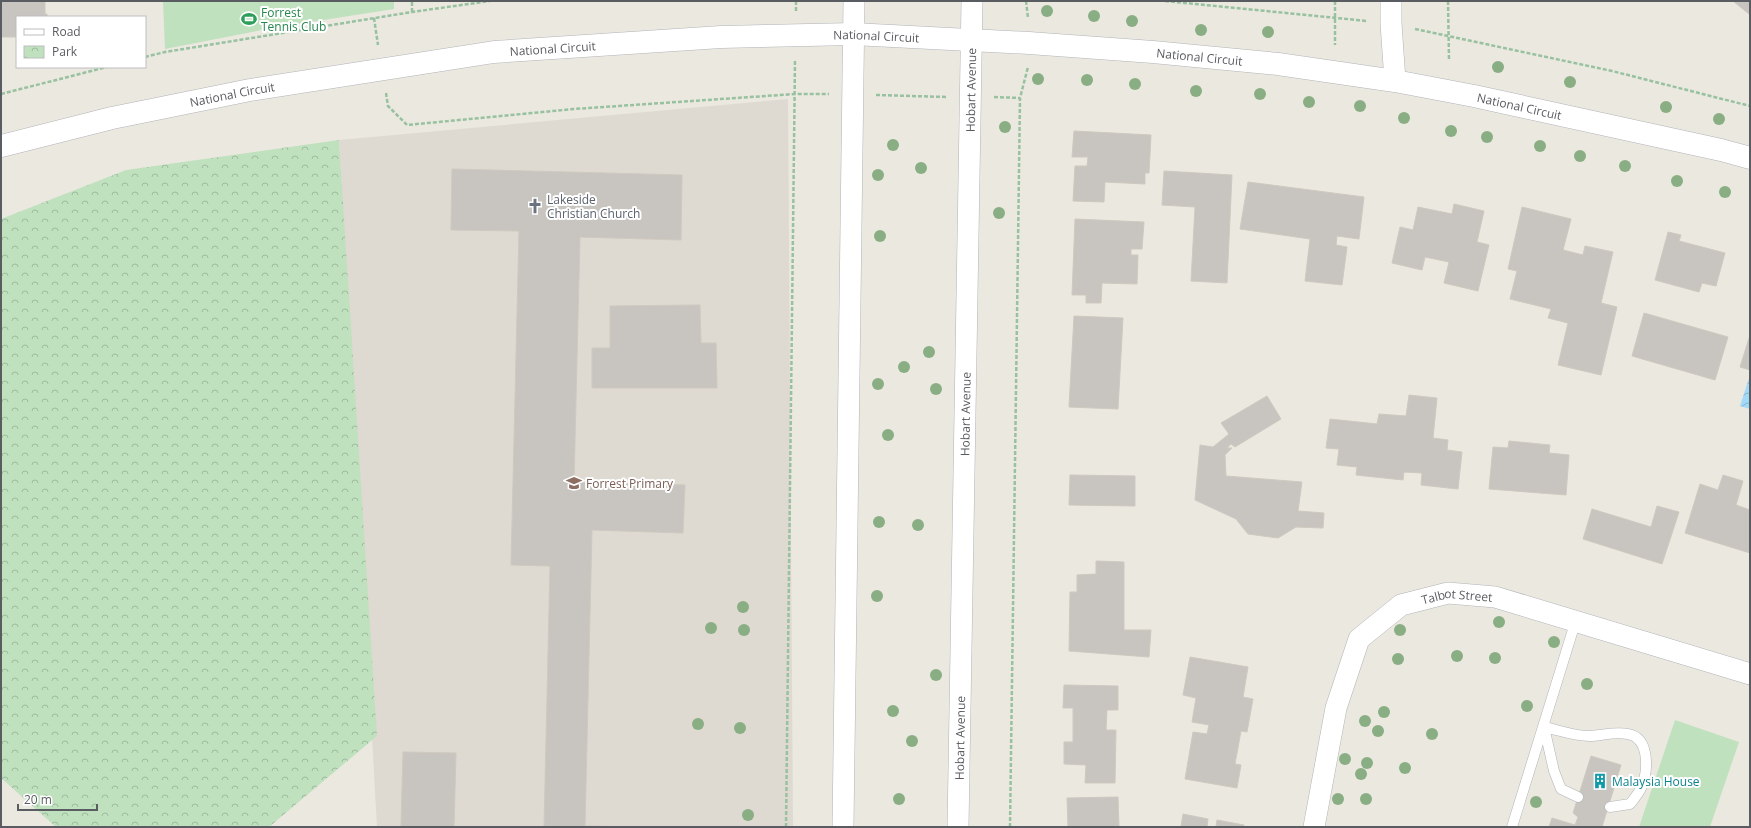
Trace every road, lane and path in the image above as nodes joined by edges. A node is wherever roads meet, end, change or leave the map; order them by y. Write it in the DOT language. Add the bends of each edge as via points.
graph roads {
  1 [pos="412,1"];
  2 [pos="490,1"];
  3 [pos="854,1"];
  4 [pos="972,1"];
  5 [pos="1026,1"];
  6 [pos="1165,1"];
  7 [pos="1335,1"];
  8 [pos="1391,1"];
  9 [pos="1448,1"];
  10 [pos="412,12"];
  11 [pos="374,18"];
  12 [pos="1334,19"];
  13 [pos="1029,23"];
  14 [pos="1391,23"];
  15 [pos="853,34"];
  16 [pos="1447,37"];
  17 [pos="971,39"];
  18 [pos="1335,45"];
  19 [pos="379,49"];
  20 [pos="146,57"];
  21 [pos="1449,60"];
  22 [pos="795,64"];
  23 [pos="1028,65"];
  24 [pos="103,68"];
  25 [pos="1395,81"];
  26 [pos="386,91"];
  27 [pos="1,94"];
  28 [pos="795,94"];
  29 [pos="825,94"];
  30 [pos="874,95"];
  31 [pos="949,97"];
  32 [pos="994,97"];
  33 [pos="1020,98"];
  34 [pos="1750,106"];
  35 [pos="1,146"];
  36 [pos="1750,158"];
  37 [pos="1576,620"];
  38 [pos="1750,674"];
  39 [pos="1544,727"];
  40 [pos="1578,797"];
  41 [pos="1610,806"];
  42 [pos="786,827"];
  43 [pos="843,827"];
  44 [pos="958,827"];
  45 [pos="1010,827"];
  46 [pos="1314,827"];
  47 [pos="1512,827"];
  1 -- 10 [label="path"];
  2 -- 10 [label="path"];
  3 -- 15 [label="street"];
  4 -- 17 [label="street, Hobart Avenue"];
  5 -- 13 [label="path"];
  6 -- 12 [label="path"];
  7 -- 12 [label="path"];
  8 -- 14 [label="street"];
  9 -- 16 [label="path"];
  10 -- 11 [label="path"];
  11 -- 19 [label="path"];
  11 -- 20 [label="path"];
  12 -- 14 [label="path"];
  12 -- 18 [label="path"];
  14 -- 16 [label="path"];
  14 -- 25 [label="street"];
  15 -- 17 [label="street, National Circuit"];
  15 -- 35 [label="street, National Circuit" via="721,37 494,52 250,90 112,118"];
  15 -- 43 [label="street"];
  16 -- 21 [label="path"];
  16 -- 34 [label="path" via="1612,71"];
  17 -- 25 [label="street, National Circuit" via="1270,63"];
  17 -- 44 [label="street, Hobart Avenue"];
  22 -- 28 [label="path"];
  23 -- 33 [label="path"];
  24 -- 27 [label="path"];
  25 -- 36 [label="street, National Circuit" via="1474,96"];
  26 -- 28 [label="path" via="388,106 407,125 574,108"];
  28 -- 29 [label="path"];
  28 -- 42 [label="path"];
  30 -- 31 [label="path"];
  32 -- 33 [label="path"];
  33 -- 45 [label="path"];
  37 -- 38 [label="street, Talbot Street"];
  37 -- 39 [label="lane"];
  37 -- 46 [label="street, Talbot Street" via="1487,596 1448,593 1401,605 1359,639 1336,708"];
  39 -- 40 [label="lane" via="1561,789"];
  39 -- 41 [label="lane" via="1589,736 1619,732 1630,734 1640,740 1646,765 1641,787 1630,804"];
  39 -- 47 [label="lane"];
}
